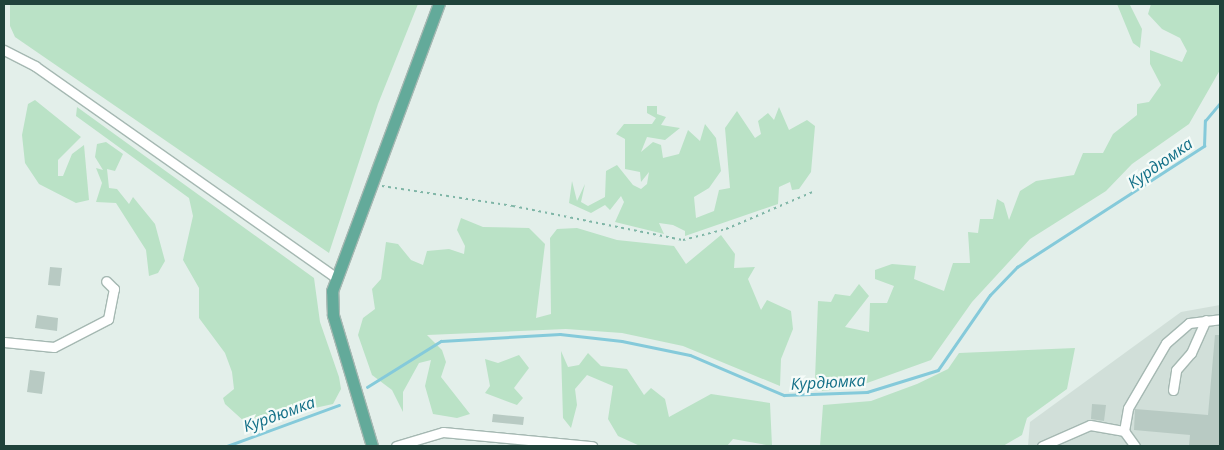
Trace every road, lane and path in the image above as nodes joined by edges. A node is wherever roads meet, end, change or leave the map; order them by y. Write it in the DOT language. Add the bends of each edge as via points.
graph roads {
  1 [pos="439,4"];
  2 [pos="4,50"];
  3 [pos="367,190"];
  4 [pos="815,191"];
  5 [pos="334,276"];
  6 [pos="106,281"];
  7 [pos="1220,319"];
  8 [pos="1206,320"];
  9 [pos="4,342"];
  10 [pos="1173,390"];
  11 [pos="1124,432"];
  12 [pos="372,446"];
  13 [pos="396,446"];
  14 [pos="592,446"];
  15 [pos="1042,446"];
  16 [pos="1135,446"];
  1 -- 3 [label="main road"];
  2 -- 5 [label="street" via="34,66"];
  3 -- 4 [label="path" via="390,184 683,240 726,229"];
  3 -- 5 [label="main road"];
  5 -- 12 [label="main road" via="333,315"];
  6 -- 9 [label="street" via="114,289 108,319 54,347"];
  7 -- 8 [label="street"];
  8 -- 10 [label="street" via="1191,353 1176,370"];
  8 -- 11 [label="street" via="1184,326 1166,343 1128,408"];
  11 -- 15 [label="street" via="1090,425"];
  11 -- 16 [label="street"];
  13 -- 14 [label="street" via="442,432"];
}
